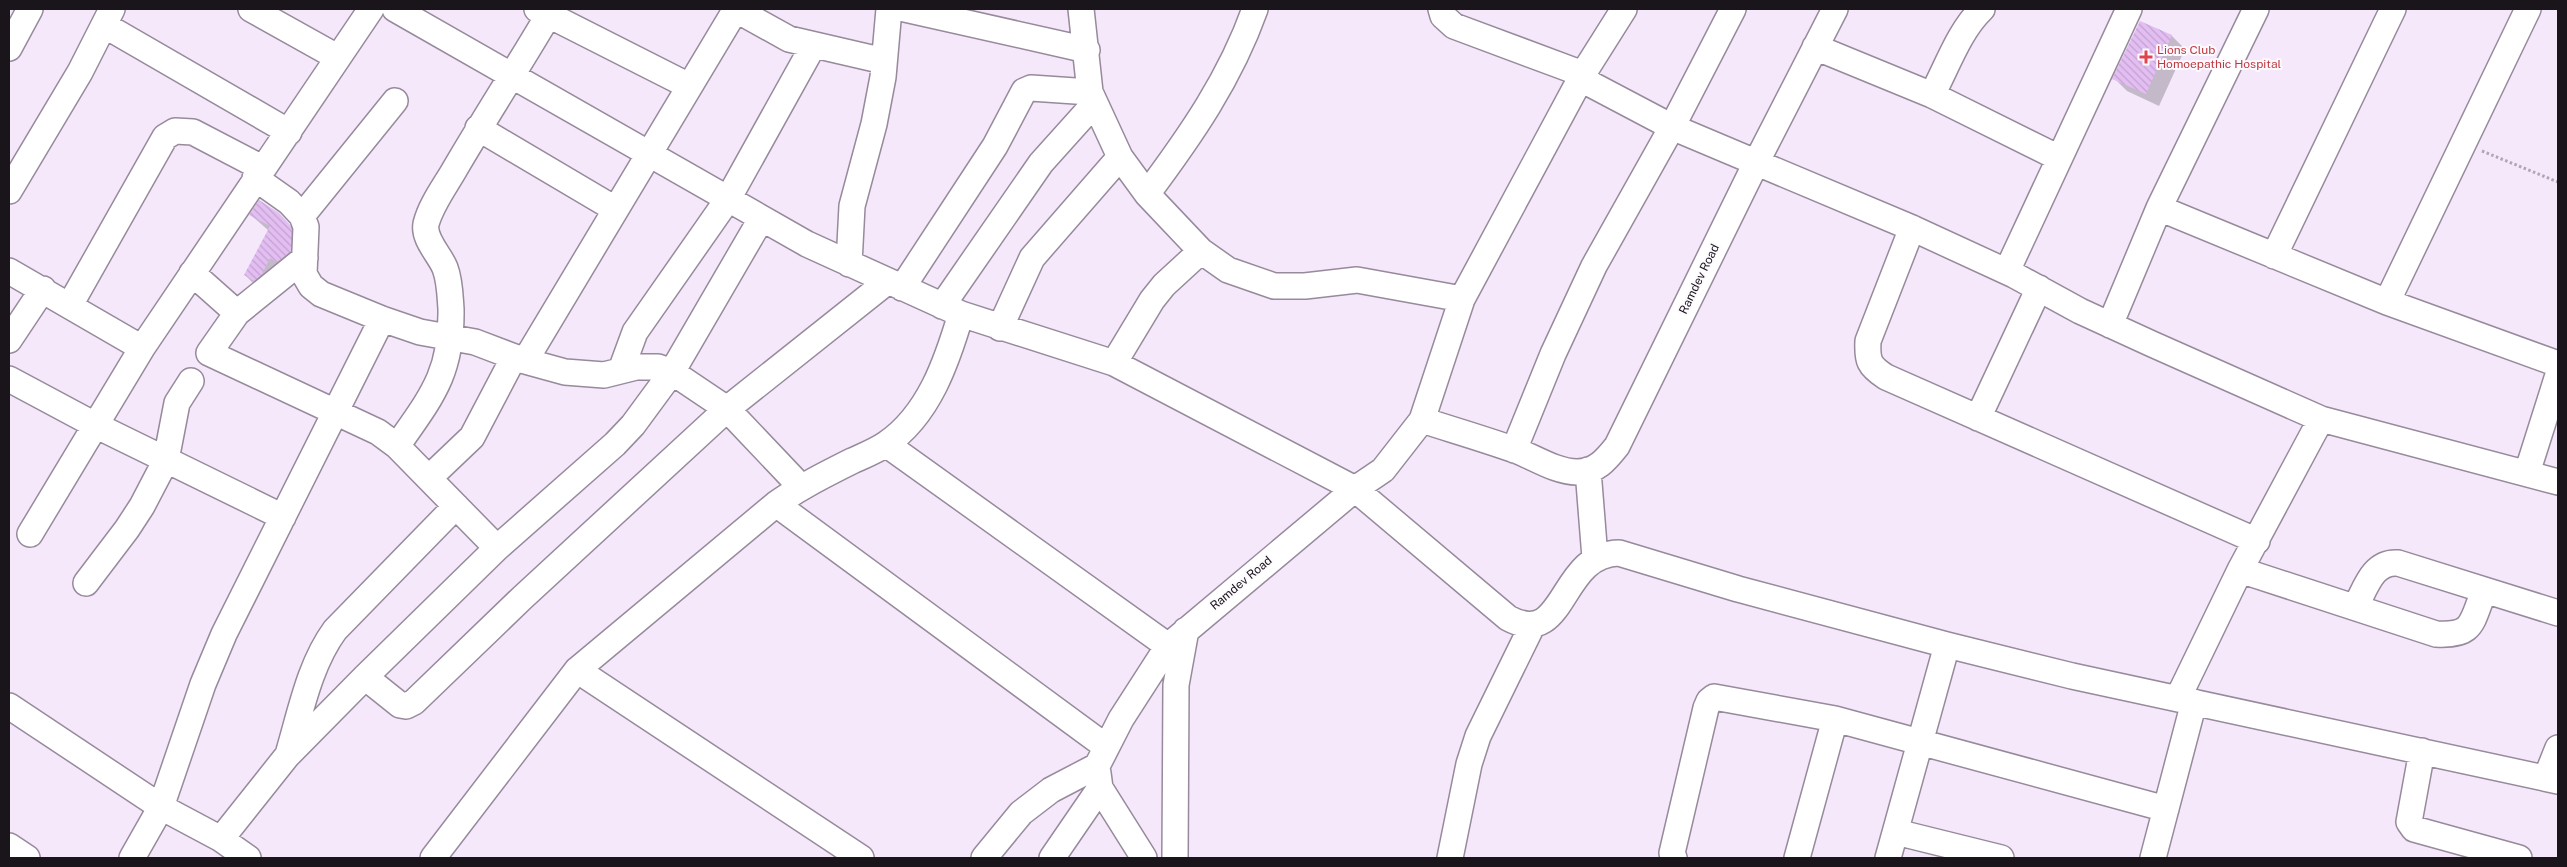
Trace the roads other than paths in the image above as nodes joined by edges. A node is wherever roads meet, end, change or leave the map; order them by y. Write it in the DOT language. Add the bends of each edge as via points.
graph roads {
  1 [pos="30,9"];
  2 [pos="251,9"];
  3 [pos="370,9"];
  4 [pos="395,9"];
  5 [pos="889,9"];
  6 [pos="905,9"];
  7 [pos="1080,9"];
  8 [pos="1441,9"];
  9 [pos="1624,9"];
  10 [pos="1733,9"];
  11 [pos="1836,9"];
  12 [pos="1982,9"];
  13 [pos="2130,9"];
  14 [pos="2256,9"];
  15 [pos="2392,9"];
  16 [pos="2528,9"];
  17 [pos="546,11"];
  18 [pos="742,11"];
  19 [pos="1249,11"];
  20 [pos="108,17"];
  21 [pos="813,46"];
  22 [pos="1815,47"];
  23 [pos="9,48"];
  24 [pos="1087,50"];
  25 [pos="337,56"];
  26 [pos="884,61"];
  27 [pos="510,75"];
  28 [pos="1582,77"];
  29 [pos="689,86"];
  30 [pos="1932,95"];
  31 [pos="1092,98"];
  32 [pos="395,100"];
  33 [pos="1672,127"];
  34 [pos="478,128"];
  35 [pos="289,132"];
  36 [pos="649,154"];
  37 [pos="1120,157"];
  38 [pos="2059,158"];
  39 [pos="1756,163"];
  40 [pos="258,173"];
  41 [pos="9,191"];
  42 [pos="1147,194"];
  43 [pos="728,199"];
  44 [pos="2159,208"];
  45 [pos="615,209"];
  46 [pos="302,216"];
  47 [pos="761,219"];
  48 [pos="1912,228"];
  49 [pos="1200,251"];
  50 [pos="2274,256"];
  51 [pos="305,258"];
  52 [pos="849,264"];
  53 [pos="9,270"];
  54 [pos="2007,271"];
  55 [pos="192,273"];
  56 [pos="895,285"];
  57 [pos="2039,288"];
  58 [pos="43,289"];
  59 [pos="1462,298"];
  60 [pos="2388,302"];
  61 [pos="70,305"];
  62 [pos="951,310"];
  63 [pos="237,313"];
  64 [pos="382,320"];
  65 [pos="2110,325"];
  66 [pos="1000,328"];
  67 [pos="451,337"];
  68 [pos="9,340"];
  69 [pos="142,348"];
  70 [pos="520,359"];
  71 [pos="1114,363"];
  72 [pos="2558,364"];
  73 [pos="621,370"];
  74 [pos="672,372"];
  75 [pos="2558,375"];
  76 [pos="9,379"];
  77 [pos="191,382"];
  78 [pos="728,409"];
  79 [pos="336,411"];
  80 [pos="1978,418"];
  81 [pos="2321,419"];
  82 [pos="1422,420"];
  83 [pos="95,425"];
  84 [pos="886,444"];
  85 [pos="397,446"];
  86 [pos="1514,450"];
  87 [pos="166,460"];
  88 [pos="1588,470"];
  89 [pos="2527,473"];
  90 [pos="429,478"];
  91 [pos="2558,482"];
  92 [pos="801,487"];
  93 [pos="1355,490"];
  94 [pos="776,504"];
  95 [pos="456,506"];
  96 [pos="283,517"];
  97 [pos="30,534"];
  98 [pos="2257,541"];
  99 [pos="497,548"];
  100 [pos="1595,558"];
  101 [pos="2240,570"];
  102 [pos="86,583"];
  103 [pos="2484,591"];
  104 [pos="2356,606"];
  105 [pos="2558,613"];
  106 [pos="1532,626"];
  107 [pos="1177,638"];
  108 [pos="1947,645"];
  109 [pos="577,670"];
  110 [pos="364,676"];
  111 [pos="2186,700"];
  112 [pos="9,706"];
  113 [pos="1835,719"];
  114 [pos="1921,741"];
  115 [pos="2558,748"];
  116 [pos="2422,751"];
  117 [pos="287,756"];
  118 [pos="1101,767"];
  119 [pos="2552,780"];
  120 [pos="161,807"];
  121 [pos="2166,809"];
  122 [pos="1896,832"];
  123 [pos="221,839"];
  124 [pos="9,846"];
  125 [pos="27,858"];
  126 [pos="132,858"];
  127 [pos="248,858"];
  128 [pos="432,858"];
  129 [pos="860,858"];
  130 [pos="984,858"];
  131 [pos="1052,858"];
  132 [pos="1144,858"];
  133 [pos="1175,858"];
  134 [pos="1450,858"];
  135 [pos="1674,858"];
  136 [pos="1797,858"];
  137 [pos="1888,858"];
  138 [pos="2001,858"];
  139 [pos="2153,858"];
  140 [pos="2519,858"];
  1 -- 23 [label="street"];
  2 -- 25 [label="street"];
  3 -- 25 [label="street"];
  4 -- 27 [label="street"];
  5 -- 26 [label="street"];
  6 -- 24 [label="street"];
  7 -- 24 [label="street"];
  8 -- 28 [label="street" via="1443,16 1454,26"];
  9 -- 28 [label="street"];
  10 -- 33 [label="street"];
  11 -- 22 [label="street, Ramdev Road"];
  12 -- 30 [label="street" via="1973,17"];
  13 -- 38 [label="street"];
  14 -- 44 [label="street"];
  15 -- 50 [label="street"];
  16 -- 60 [label="street"];
  17 -- 27 [label="street"];
  17 -- 29 [label="street"];
  18 -- 21 [label="street" via="789,39"];
  18 -- 29 [label="street"];
  19 -- 42 [label="street" via="1218,92 1192,135"];
  20 -- 35 [label="street"];
  20 -- 41 [label="street" via="80,72"];
  21 -- 26 [label="street"];
  21 -- 43 [label="street"];
  22 -- 30 [label="street"];
  22 -- 39 [label="street, Ramdev Road"];
  24 -- 31 [label="street"];
  25 -- 35 [label="street"];
  26 -- 52 [label="street" via="874,124 852,206"];
  27 -- 34 [label="street"];
  27 -- 36 [label="street"];
  28 -- 33 [label="street"];
  28 -- 59 [label="street"];
  29 -- 36 [label="street"];
  30 -- 38 [label="street"];
  31 -- 37 [label="street"];
  31 -- 56 [label="street" via="1031,88 1024,91 995,146"];
  31 -- 62 [label="street" via="1041,163"];
  32 -- 46 [label="street"];
  33 -- 39 [label="street"];
  33 -- 86 [label="street" via="1594,266 1553,354"];
  34 -- 45 [label="street"];
  34 -- 67 [label="street" via="432,209 426,226 427,237 446,270 450,290"];
  35 -- 40 [label="street"];
  36 -- 43 [label="street"];
  36 -- 45 [label="street"];
  37 -- 42 [label="street"];
  37 -- 66 [label="street" via="1032,258"];
  38 -- 54 [label="street"];
  39 -- 48 [label="street"];
  39 -- 88 [label="street, Ramdev Road" via="1618,446 1604,463"];
  40 -- 46 [label="street"];
  40 -- 55 [label="street"];
  40 -- 61 [label="street" via="193,132 175,131 165,137"];
  42 -- 49 [label="street"];
  43 -- 47 [label="street"];
  43 -- 73 [label="street" via="636,332"];
  44 -- 50 [label="street"];
  44 -- 65 [label="street"];
  45 -- 70 [label="street"];
  46 -- 51 [label="street" via="306,227"];
  47 -- 52 [label="street"];
  47 -- 74 [label="street"];
  48 -- 54 [label="street"];
  48 -- 80 [label="street" via="1868,341 1867,356 1873,369 1886,377"];
  49 -- 59 [label="street" via="1228,270 1274,286 1357,280"];
  49 -- 71 [label="street" via="1152,300"];
  50 -- 60 [label="street"];
  51 -- 63 [label="street"];
  51 -- 64 [label="street" via="304,274 321,294"];
  52 -- 56 [label="street"];
  53 -- 58 [label="street"];
  54 -- 57 [label="street"];
  55 -- 63 [label="street"];
  55 -- 69 [label="street"];
  56 -- 62 [label="street"];
  56 -- 78 [label="street"];
  57 -- 65 [label="street"];
  57 -- 80 [label="street"];
  58 -- 61 [label="street"];
  58 -- 68 [label="street"];
  59 -- 82 [label="street"];
  60 -- 72 [label="street"];
  61 -- 69 [label="street"];
  62 -- 66 [label="street"];
  62 -- 84 [label="street" via="950,352 928,399 903,430"];
  63 -- 79 [label="street" via="208,353"];
  64 -- 67 [label="street" via="420,332"];
  64 -- 79 [label="street"];
  65 -- 81 [label="street"];
  66 -- 71 [label="street"];
  67 -- 70 [label="street" via="475,342"];
  67 -- 85 [label="street" via="442,377 434,395"];
  69 -- 83 [label="street"];
  70 -- 73 [label="street" via="581,374 604,375"];
  70 -- 90 [label="street" via="472,437"];
  71 -- 93 [label="street"];
  73 -- 74 [label="street" via="658,367"];
  74 -- 78 [label="street"];
  74 -- 99 [label="street" via="615,444"];
  75 -- 89 [label="street"];
  76 -- 83 [label="street"];
  77 -- 87 [label="street" via="177,403"];
  78 -- 92 [label="street"];
  78 -- 110 [label="street" via="414,702 400,705"];
  79 -- 85 [label="street" via="378,432"];
  79 -- 96 [label="street"];
  80 -- 98 [label="street"];
  81 -- 89 [label="street"];
  81 -- 98 [label="street"];
  82 -- 86 [label="street"];
  82 -- 93 [label="street, Ramdev Road" via="1382,470"];
  83 -- 87 [label="street"];
  83 -- 97 [label="street"];
  84 -- 92 [label="street"];
  84 -- 107 [label="street"];
  85 -- 90 [label="street"];
  86 -- 88 [label="street" via="1560,469"];
  87 -- 96 [label="street"];
  87 -- 102 [label="street" via="127,529"];
  88 -- 100 [label="street"];
  89 -- 91 [label="street"];
  90 -- 95 [label="street"];
  92 -- 94 [label="street"];
  93 -- 106 [label="street" via="1508,618 1521,625"];
  93 -- 107 [label="street, Ramdev Road"];
  94 -- 109 [label="street"];
  94 -- 118 [label="street"];
  95 -- 99 [label="street"];
  95 -- 117 [label="street" via="324,645"];
  96 -- 120 [label="street" via="224,634 203,684"];
  98 -- 101 [label="street"];
  99 -- 110 [label="street"];
  100 -- 106 [label="street" via="1584,567 1544,621"];
  100 -- 108 [label="street" via="1606,553 1619,553 1738,589"];
  101 -- 104 [label="street"];
  101 -- 111 [label="street"];
  103 -- 104 [label="street" via="2387,562 2372,576"];
  103 -- 104 [label="street" via="2472,620 2465,631 2456,635 2436,634"];
  103 -- 105 [label="street"];
  106 -- 134 [label="street" via="1478,736 1469,764"];
  107 -- 118 [label="street, Ramdev Road"];
  107 -- 133 [label="street"];
  108 -- 111 [label="street"];
  108 -- 114 [label="street"];
  109 -- 128 [label="street"];
  109 -- 129 [label="street"];
  110 -- 117 [label="street"];
  111 -- 116 [label="street"];
  111 -- 121 [label="street"];
  112 -- 120 [label="street"];
  113 -- 114 [label="street"];
  113 -- 135 [label="street" via="1723,698 1714,697 1709,701 1672,853"];
  113 -- 136 [label="street"];
  114 -- 121 [label="street"];
  114 -- 122 [label="street"];
  115 -- 119 [label="street"];
  116 -- 119 [label="street"];
  116 -- 140 [label="street" via="2409,822 2414,829"];
  117 -- 123 [label="street"];
  118 -- 130 [label="street" via="1051,790 1021,813"];
  118 -- 131 [label="street, Ramdev Road"];
  118 -- 132 [label="street"];
  120 -- 123 [label="street"];
  120 -- 126 [label="street"];
  121 -- 139 [label="street"];
  122 -- 137 [label="street"];
  122 -- 138 [label="street"];
  123 -- 127 [label="street"];
  124 -- 125 [label="street"];
}
